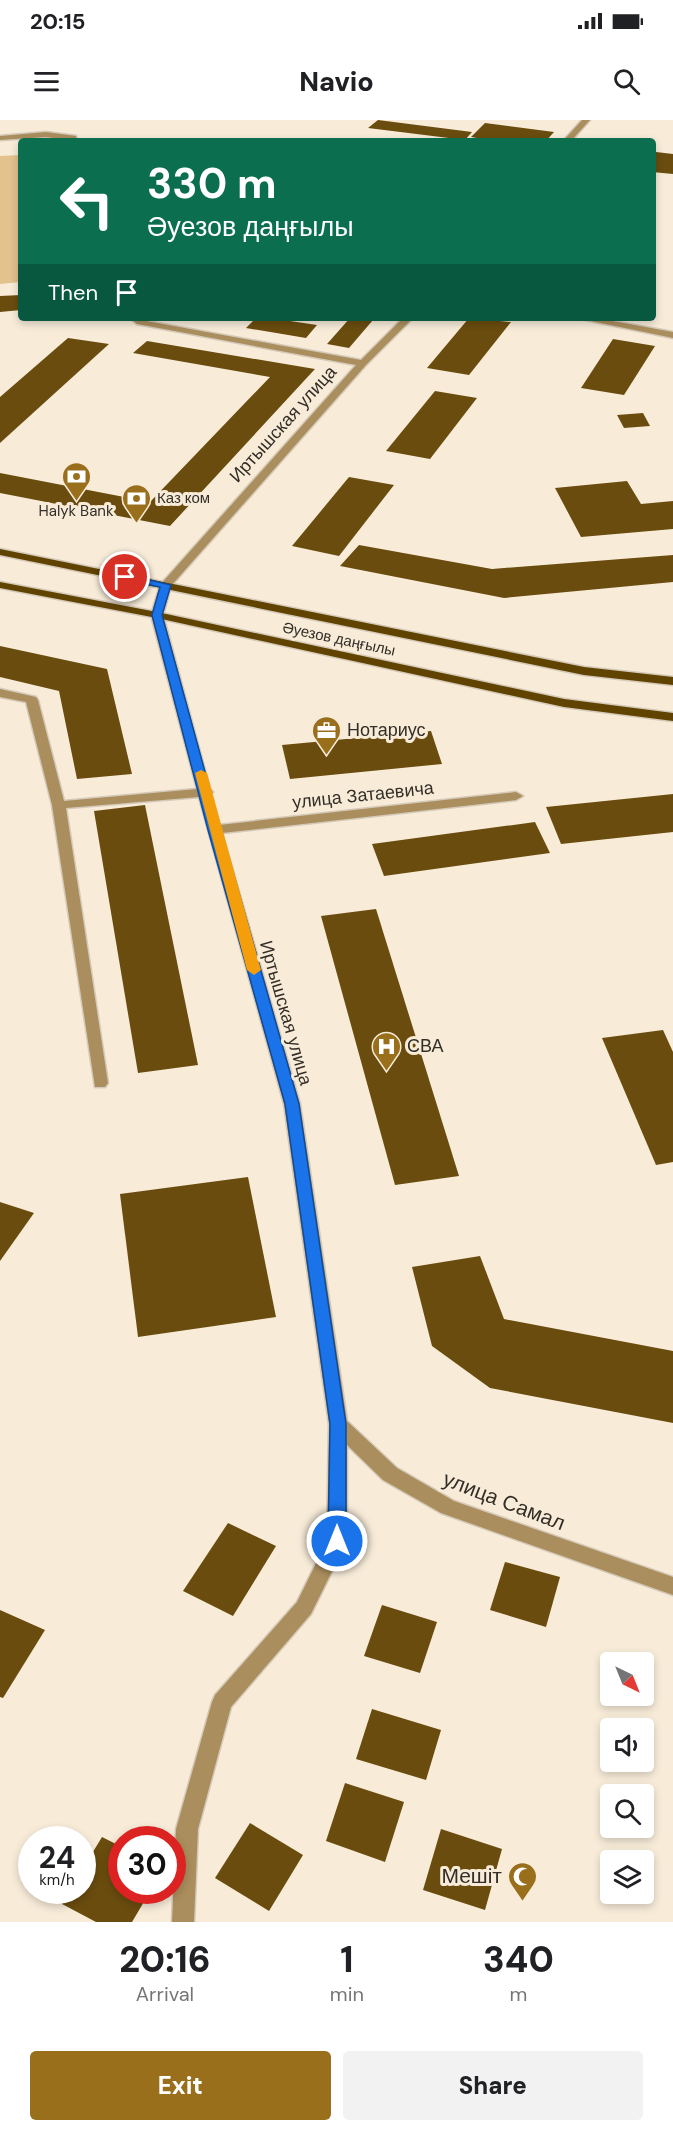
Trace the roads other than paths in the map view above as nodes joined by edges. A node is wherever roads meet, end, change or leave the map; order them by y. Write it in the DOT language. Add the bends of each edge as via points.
graph roads {
  1 [pos="586,120"];
  2 [pos="0,138"];
  3 [pos="73,138"];
  4 [pos="570,138"];
  5 [pos="137,321"];
  6 [pos="405,321"];
  7 [pos="597,321"];
  8 [pos="673,335"];
  9 [pos="363,363"];
  10 [pos="0,552"];
  11 [pos="0,585"];
  12 [pos="166,585"];
  13 [pos="157,615"];
  14 [pos="673,681"];
  15 [pos="0,693"];
  16 [pos="673,717"];
  17 [pos="206,792"];
  18 [pos="516,796"];
  19 [pos="59,805"];
  20 [pos="214,830"];
  21 [pos="100,1083"];
  22 [pos="338,1424"];
  23 [pos="673,1586"];
  24 [pos="183,1922"];
  1 -- 4 [label="street"];
  2 -- 3 [label="street" via="52,134"];
  5 -- 9 [label="street"];
  6 -- 9 [label="street, Иртышская улица"];
  7 -- 8 [label="street"];
  9 -- 12 [label="street, Иртышская улица"];
  10 -- 12 [label="main road, Әуезов даңғылы"];
  11 -- 13 [label="main road, Әуезов даңғылы"];
  12 -- 13 [label="street, Иртышская улица"];
  12 -- 14 [label="main road, Әуезов даңғылы" via="584,671"];
  13 -- 16 [label="main road, Әуезов даңғылы" via="564,703"];
  13 -- 17 [label="street, Иртышская улица"];
  15 -- 19 [label="street" via="32,700"];
  17 -- 19 [label="street"];
  17 -- 20 [label="street, Иртышская улица"];
  18 -- 20 [label="street, улица Затаевича"];
  19 -- 21 [label="street"];
  20 -- 22 [label="street, Иртышская улица" via="292,1104"];
  22 -- 23 [label="street, улица Самал" via="390,1474 448,1507"];
  22 -- 24 [label="street, Иртышская улица" via="337,1541 304,1608 222,1702 187,1829"];
}
